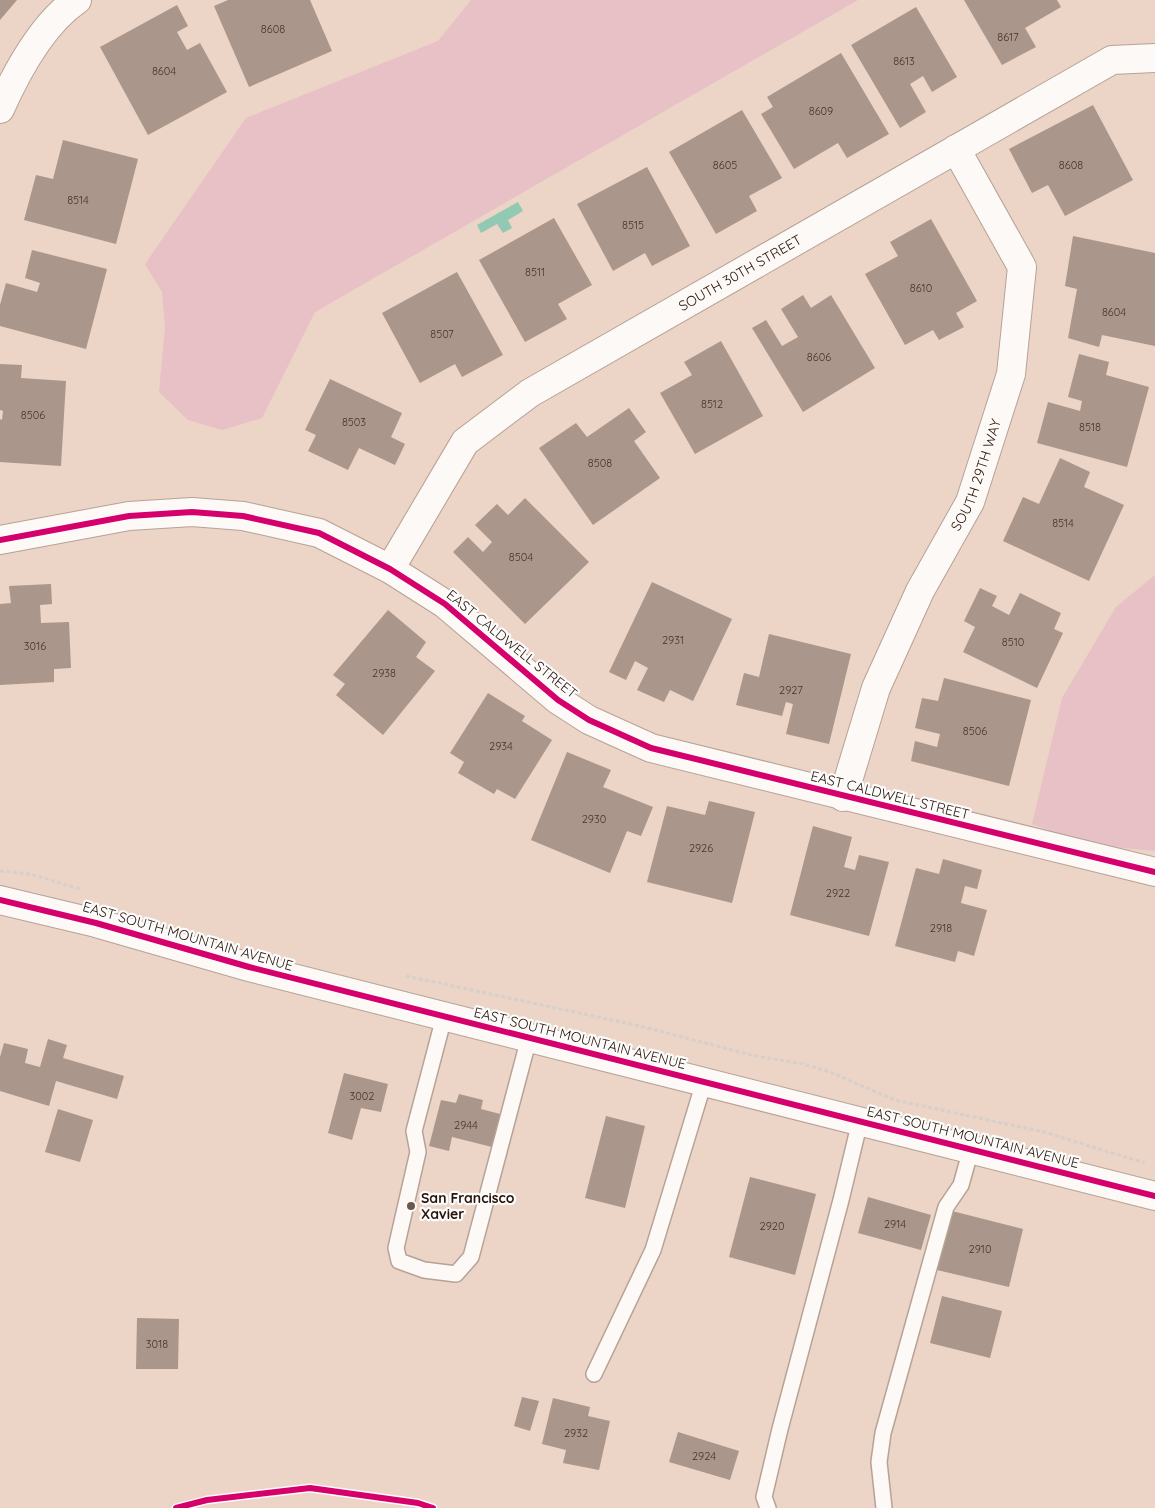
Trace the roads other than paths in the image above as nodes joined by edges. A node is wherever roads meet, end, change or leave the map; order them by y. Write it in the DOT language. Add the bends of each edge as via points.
graph roads {
  1 [pos="77,0"];
  2 [pos="1155,58"];
  3 [pos="0,109"];
  4 [pos="956,149"];
  5 [pos="0,540"];
  6 [pos="390,569"];
  7 [pos="843,797"];
  8 [pos="1155,872"];
  9 [pos="0,900"];
  10 [pos="444,1016"];
  11 [pos="529,1038"];
  12 [pos="704,1082"];
  13 [pos="860,1121"];
  14 [pos="971,1149"];
  15 [pos="1155,1196"];
  16 [pos="594,1374"];
  17 [pos="768,1508"];
  18 [pos="884,1508"];
  1 -- 3 [label="street" via="63,10 18,69"];
  2 -- 4 [label="street, SOUTH 30TH STREET" via="1112,60"];
  4 -- 6 [label="street, SOUTH 30TH STREET" via="530,393 465,442"];
  4 -- 7 [label="street, SOUTH 29TH WAY" via="1022,267 1010,374 970,502 920,592 876,688"];
  5 -- 6 [label="street, EAST CALDWELL STREET" via="129,516 192,512 243,516 319,533"];
  6 -- 7 [label="street, EAST CALDWELL STREET" via="445,604 558,700 589,720 651,748"];
  7 -- 8 [label="street, EAST CALDWELL STREET"];
  9 -- 10 [label="street, EAST SOUTH MOUNTAIN AVENUE" via="96,923 249,968"];
  10 -- 11 [label="street, EAST SOUTH MOUNTAIN AVENUE"];
  10 -- 11 [label="lane" via="414,1131 418,1152 396,1248 399,1261 424,1270 456,1274 471,1257"];
  11 -- 12 [label="street, EAST SOUTH MOUNTAIN AVENUE"];
  12 -- 13 [label="street, EAST SOUTH MOUNTAIN AVENUE"];
  12 -- 16 [label="lane" via="653,1250"];
  13 -- 14 [label="street, EAST SOUTH MOUNTAIN AVENUE"];
  13 -- 17 [label="lane" via="780,1429 764,1497"];
  14 -- 15 [label="street, EAST SOUTH MOUNTAIN AVENUE"];
  14 -- 18 [label="lane" via="961,1185 946,1207 883,1433 879,1462"];
}
